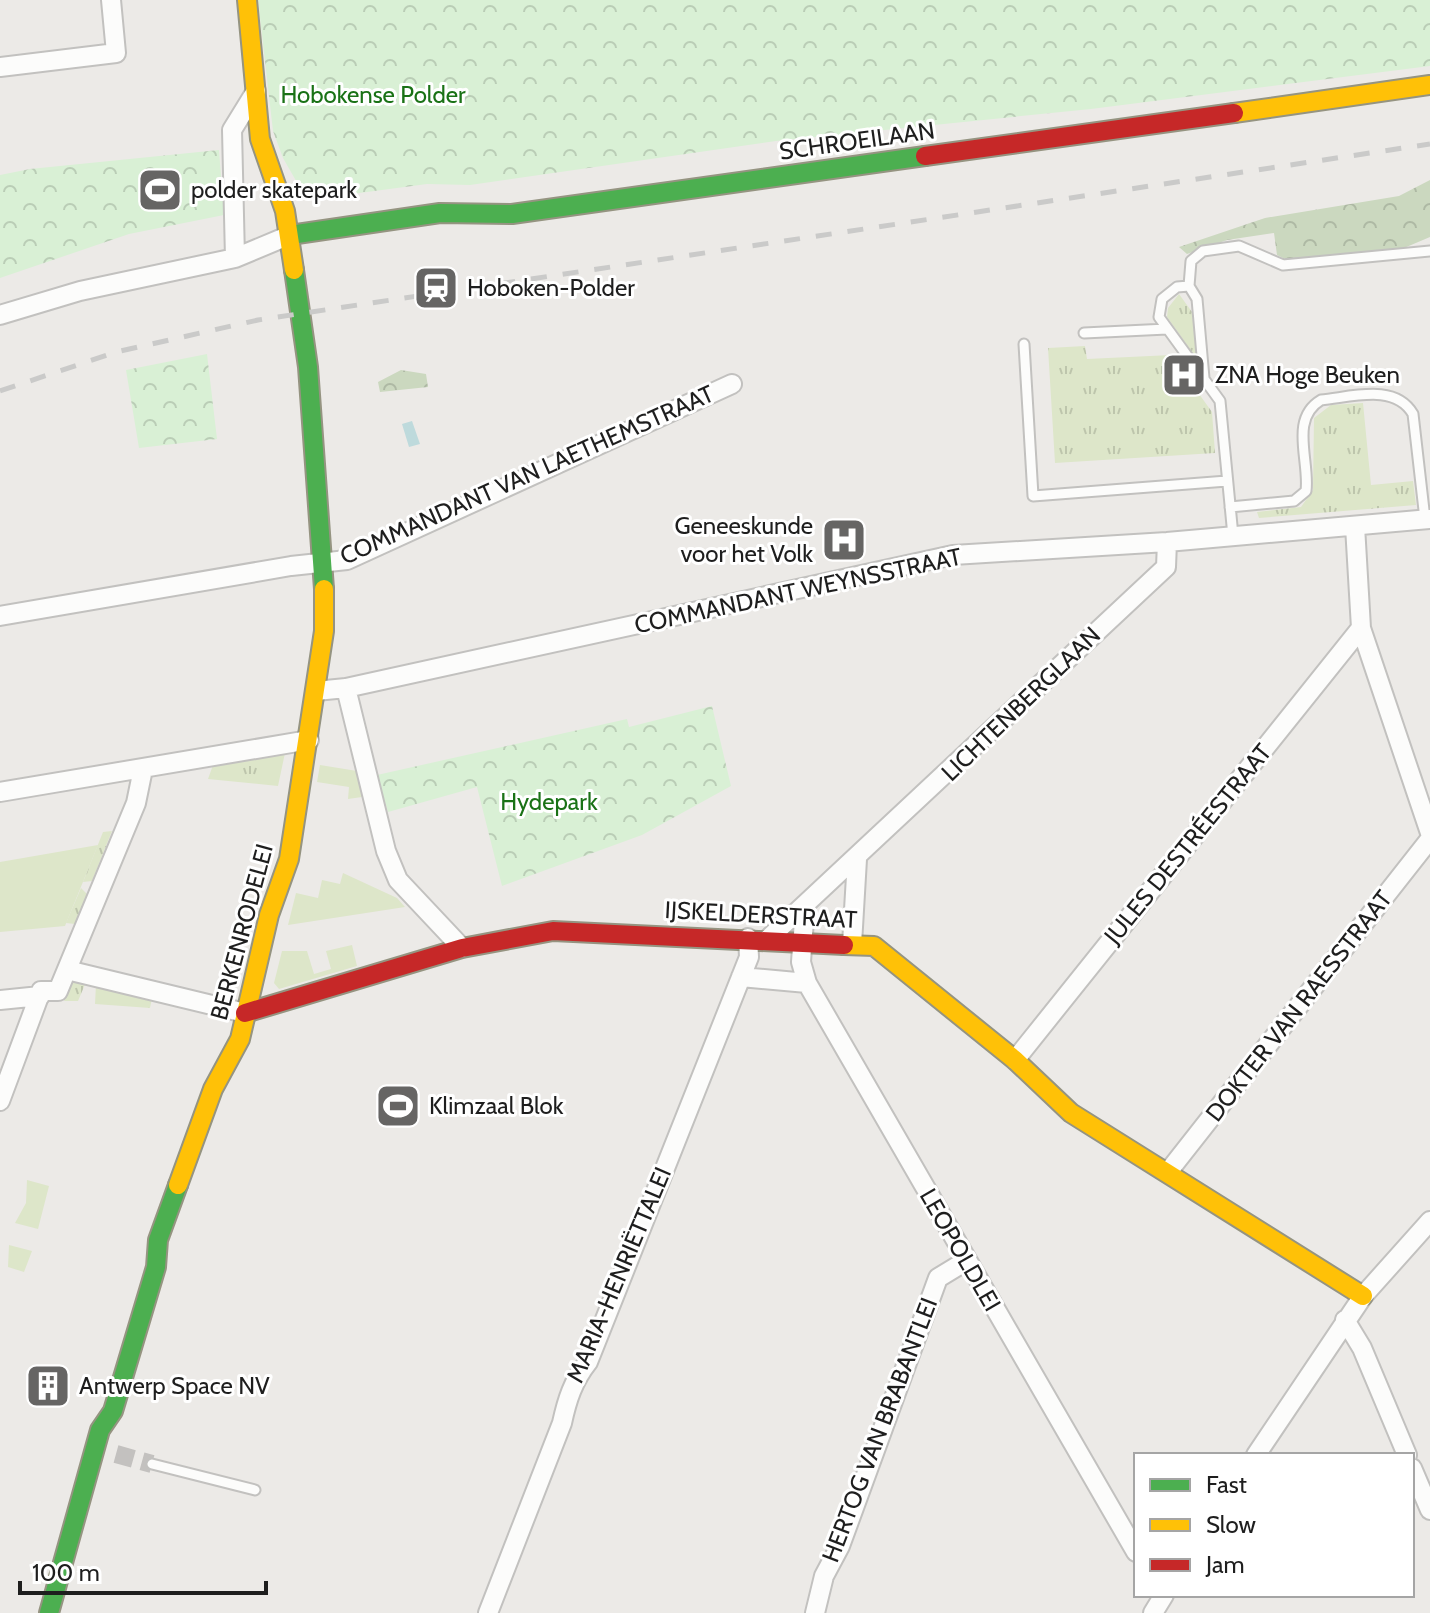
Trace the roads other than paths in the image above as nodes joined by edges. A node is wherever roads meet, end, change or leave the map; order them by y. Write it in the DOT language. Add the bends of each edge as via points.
graph roads {
  1 [pos="111,0"];
  2 [pos="247,0"];
  3 [pos="0,67"];
  4 [pos="1430,85"];
  5 [pos="256,91"];
  6 [pos="290,235"];
  7 [pos="1430,251"];
  8 [pos="235,258"];
  9 [pos="1189,286"];
  10 [pos="0,315"];
  11 [pos="1167,329"];
  12 [pos="1084,333"];
  13 [pos="1024,344"];
  14 [pos="1204,378"];
  15 [pos="732,384"];
  16 [pos="1227,481"];
  17 [pos="1230,507"];
  18 [pos="1428,519"];
  19 [pos="1355,526"];
  20 [pos="1233,536"];
  21 [pos="1167,542"];
  22 [pos="322,564"];
  23 [pos="0,616"];
  24 [pos="1361,628"];
  25 [pos="346,688"];
  26 [pos="316,691"];
  27 [pos="309,740"];
  28 [pos="143,769"];
  29 [pos="0,792"];
  30 [pos="1430,833"];
  31 [pos="1430,839"];
  32 [pos="857,859"];
  33 [pos="805,906"];
  34 [pos="748,938"];
  35 [pos="768,939"];
  36 [pos="802,941"];
  37 [pos="852,944"];
  38 [pos="462,948"];
  39 [pos="67,970"];
  40 [pos="741,977"];
  41 [pos="807,983"];
  42 [pos="40,996"];
  43 [pos="0,1000"];
  44 [pos="245,1013"];
  45 [pos="1015,1060"];
  46 [pos="0,1101"];
  47 [pos="1168,1172"];
  48 [pos="1430,1221"];
  49 [pos="966,1261"];
  50 [pos="1363,1296"];
  51 [pos="1345,1320"];
  52 [pos="1257,1453"];
  53 [pos="1406,1453"];
  54 [pos="152,1464"];
  55 [pos="1414,1472"];
  56 [pos="255,1490"];
  57 [pos="1427,1498"];
  58 [pos="1134,1549"];
  59 [pos="49,1613"];
  60 [pos="488,1613"];
  61 [pos="815,1613"];
  1 -- 3 [label="street" via="116,53"];
  2 -- 5 [label="street, BERKENRODELEI"];
  4 -- 6 [label="street, SCHROEILAAN" via="512,214 440,213"];
  5 -- 6 [label="street, BERKENRODELEI" via="260,139"];
  5 -- 8 [label="street" via="232,130"];
  6 -- 8 [label="street"];
  6 -- 22 [label="street, BERKENRODELEI" via="308,367"];
  7 -- 9 [label="lane" via="1283,265 1239,246 1203,251 1191,261"];
  8 -- 10 [label="street" via="80,291"];
  9 -- 11 [label="lane" via="1177,287 1162,299 1159,317"];
  9 -- 14 [label="lane" via="1197,299"];
  11 -- 12 [label="lane"];
  11 -- 14 [label="lane"];
  13 -- 16 [label="lane" via="1033,496"];
  14 -- 16 [label="lane" via="1220,401"];
  15 -- 22 [label="street, COMMANDANT VAN LAETHEMSTRAAT" via="347,560"];
  16 -- 17 [label="lane"];
  17 -- 18 [label="lane" via="1294,501 1306,491 1303,429 1313,405 1389,394 1408,404 1413,414"];
  17 -- 20 [label="lane"];
  18 -- 19 [label="street, COMMANDANT WEYNSSTRAAT"];
  19 -- 20 [label="street, COMMANDANT WEYNSSTRAAT"];
  19 -- 24 [label="street"];
  20 -- 21 [label="street, COMMANDANT WEYNSSTRAAT"];
  21 -- 25 [label="street, COMMANDANT WEYNSSTRAAT" via="953,555"];
  21 -- 32 [label="street, LICHTENBERGLAAN" via="1166,567"];
  22 -- 23 [label="street, COMMANDANT VAN LAETHEMSTRAAT"];
  22 -- 26 [label="street, BERKENRODELEI" via="324,631"];
  24 -- 30 [label="street"];
  24 -- 45 [label="street, JULES DESTRÉESTRAAT"];
  25 -- 26 [label="street, COMMANDANT WEYNSSTRAAT"];
  25 -- 38 [label="street" via="386,851 398,880"];
  26 -- 27 [label="street, BERKENRODELEI"];
  27 -- 28 [label="street"];
  27 -- 44 [label="street, BERKENRODELEI" via="289,859 276,884"];
  28 -- 29 [label="street"];
  28 -- 39 [label="street" via="136,803"];
  31 -- 47 [label="street, DOKTER VAN RAESSTRAAT"];
  32 -- 33 [label="street, LICHTENBERGLAAN"];
  32 -- 37 [label="street"];
  33 -- 35 [label="street, LICHTENBERGLAAN"];
  33 -- 36 [label="street"];
  34 -- 35 [label="street, IJSKELDERSTRAAT"];
  34 -- 38 [label="street, IJSKELDERSTRAAT" via="553,931"];
  34 -- 40 [label="street, MARIA-HENRIËTTALEI" via="749,957"];
  35 -- 36 [label="street, IJSKELDERSTRAAT"];
  36 -- 37 [label="street, IJSKELDERSTRAAT"];
  36 -- 41 [label="street, LEOPOLDLEI"];
  37 -- 45 [label="street, IJSKELDERSTRAAT" via="874,946"];
  38 -- 44 [label="street, IJSKELDERSTRAAT"];
  39 -- 42 [label="street" via="58,991 41,991"];
  39 -- 44 [label="street"];
  40 -- 41 [label="street"];
  40 -- 60 [label="street, MARIA-HENRIËTTALEI" via="588,1362 566,1401"];
  41 -- 49 [label="street, LEOPOLDLEI"];
  42 -- 43 [label="street"];
  42 -- 46 [label="street"];
  44 -- 59 [label="street, BERKENRODELEI" via="158,1240 156,1267 113,1411 100,1430"];
  45 -- 47 [label="street, IJSKELDERSTRAAT" via="1071,1113"];
  47 -- 50 [label="street, IJSKELDERSTRAAT"];
  48 -- 50 [label="street"];
  49 -- 58 [label="street, LEOPOLDLEI"];
  49 -- 61 [label="street, HERTOG VAN BRABANTLEI" via="938,1278 840,1546 824,1576"];
  50 -- 51 [label="street"];
  51 -- 52 [label="street"];
  51 -- 53 [label="street"];
  54 -- 56 [label="lane"];
  55 -- 57 [label="street"];
}
